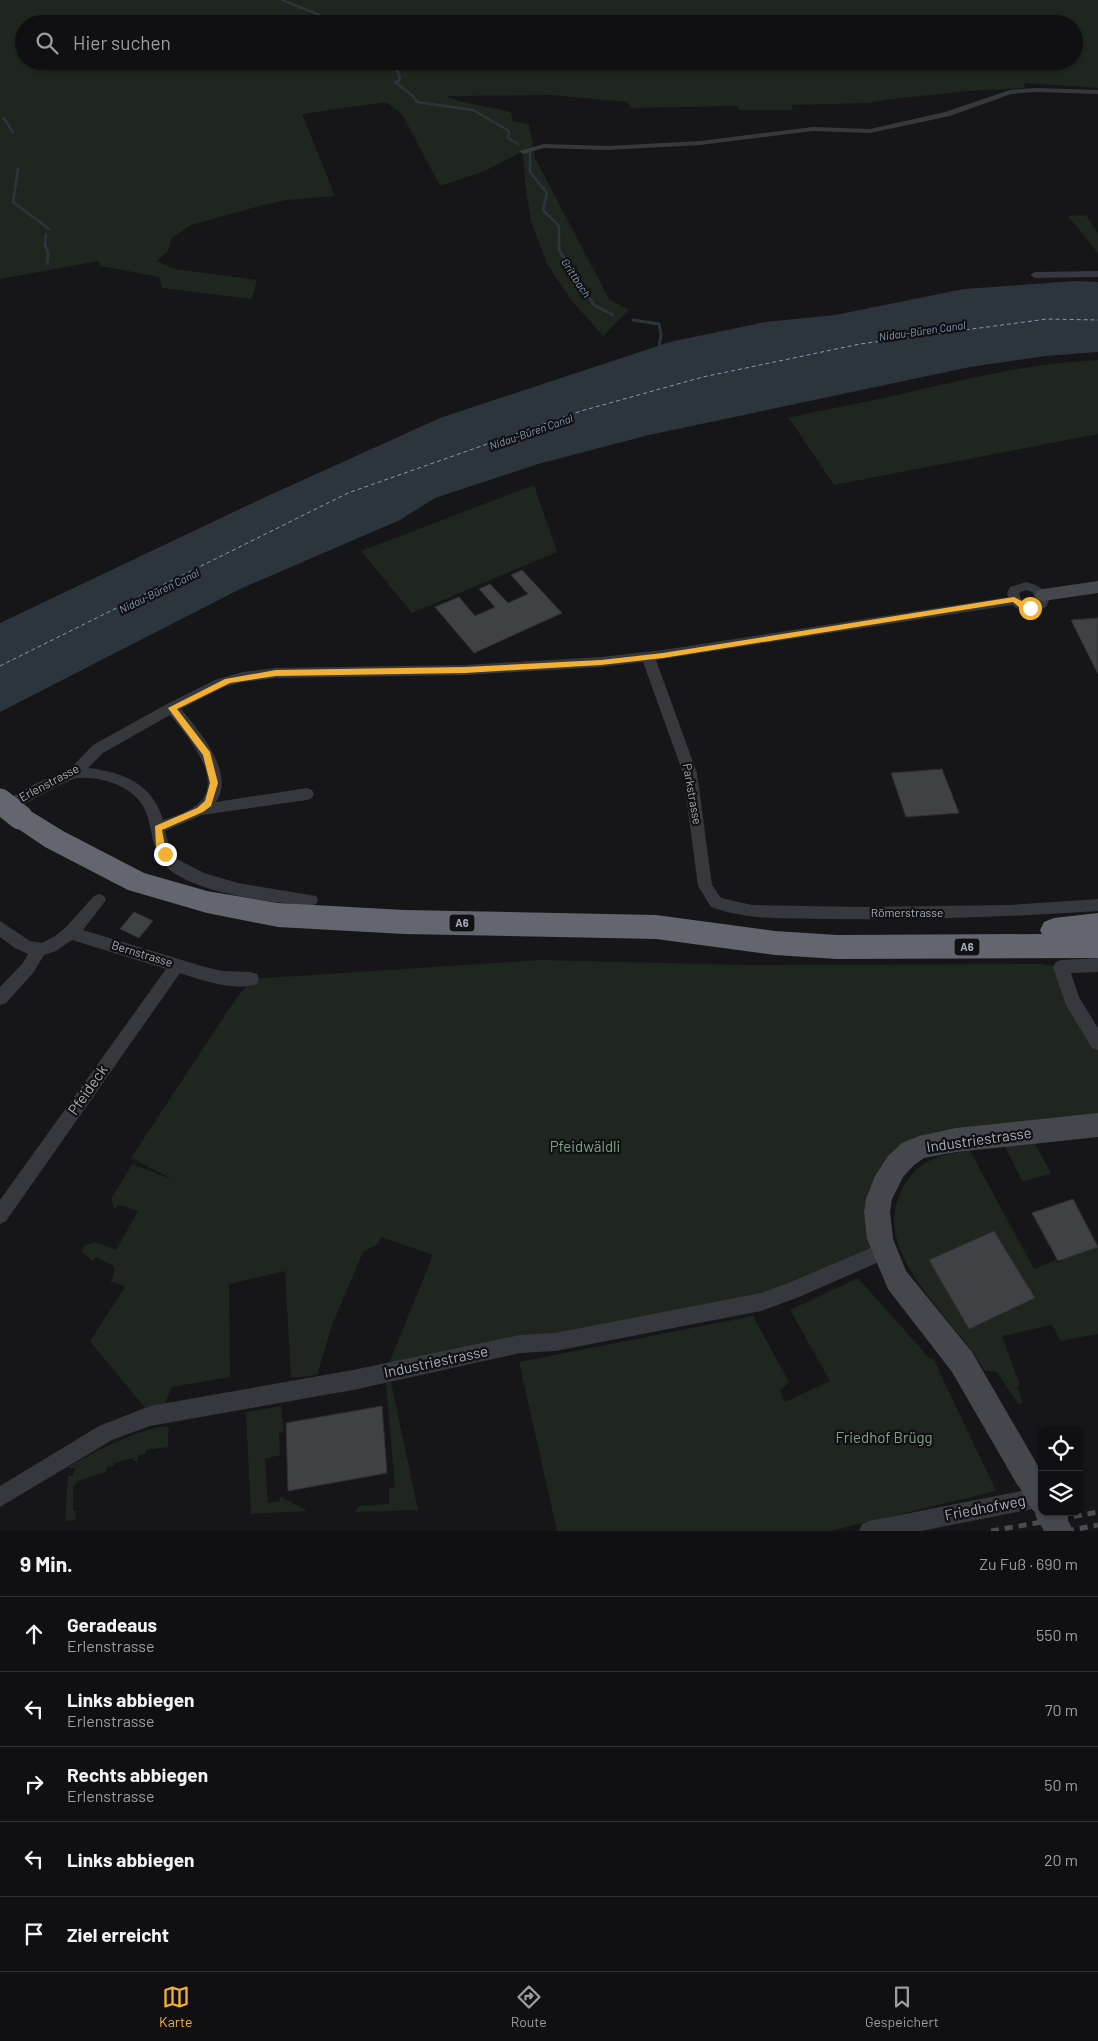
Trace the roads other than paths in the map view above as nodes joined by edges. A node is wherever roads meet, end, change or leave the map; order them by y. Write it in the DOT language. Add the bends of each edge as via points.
graph roads {
  1 [pos="1098,92"];
  2 [pos="529,149"];
  3 [pos="1098,274"];
  4 [pos="1035,276"];
  5 [pos="1098,587"];
  6 [pos="1043,595"];
  7 [pos="1014,600"];
  8 [pos="648,657"];
  9 [pos="172,708"];
  10 [pos="76,772"];
  11 [pos="307,794"];
  12 [pos="7,809"];
  13 [pos="200,810"];
  14 [pos="158,828"];
  15 [pos="99,900"];
  16 [pos="311,900"];
  17 [pos="716,903"];
  18 [pos="1098,904"];
  19 [pos="1098,925"];
  20 [pos="0,928"];
  21 [pos="1054,930"];
  22 [pos="1098,930"];
  23 [pos="69,932"];
  24 [pos="836,939"];
  25 [pos="1098,946"];
  26 [pos="39,950"];
  27 [pos="177,965"];
  28 [pos="1098,965"];
  29 [pos="251,980"];
  30 [pos="0,998"];
  31 [pos="1098,1043"];
  32 [pos="1098,1125"];
  33 [pos="0,1215"];
  34 [pos="882,1252"];
  35 [pos="1035,1486"];
  36 [pos="0,1497"];
  37 [pos="1050,1516"];
  38 [pos="870,1531"];
  39 [pos="1059,1531"];
  1 -- 2 [label="street" via="1010,92 947,114 870,131 812,129 700,143"];
  3 -- 4 [label="street"];
  5 -- 6 [label="main road"];
  6 -- 7 [label="street" via="1044,602 1035,608"];
  6 -- 7 [label="street" via="1036,589 1022,586 1013,593"];
  7 -- 8 [label="street, Erlenstrasse"];
  8 -- 9 [label="street, Erlenstrasse" via="549,666 261,674 220,684"];
  8 -- 17 [label="street, Parkstrasse" via="690,773 705,886"];
  9 -- 10 [label="street, Erlenstrasse" via="98,749"];
  9 -- 13 [label="street" via="201,743 211,766 212,796"];
  10 -- 12 [label="street, Erlenstrasse" via="42,787"];
  10 -- 14 [label="street" via="105,775 142,792 150,803"];
  11 -- 13 [label="street"];
  12 -- 24 [label="highway, A6" via="54,839 137,882 244,910 404,922 656,927 775,943"];
  13 -- 14 [label="street"];
  14 -- 16 [label="street" via="160,846 182,870 248,891"];
  15 -- 23 [label="street"];
  17 -- 18 [label="street, Römerstrasse" via="752,911 854,913 1009,911"];
  19 -- 21 [label="highway"];
  20 -- 26 [label="street" via="25,946"];
  21 -- 22 [label="highway, A6"];
  21 -- 24 [label="highway, A6"];
  23 -- 26 [label="street" via="53,945"];
  23 -- 27 [label="street, Bernstrasse"];
  24 -- 25 [label="highway, A6"];
  26 -- 30 [label="street" via="28,968"];
  27 -- 29 [label="street, Bernstrasse" via="222,978"];
  27 -- 33 [label="street, Pfeideck"];
  28 -- 31 [label="street" via="1061,967 1072,1000"];
  32 -- 34 [label="main road, Industriestrasse" via="956,1140 914,1150 898,1164 881,1191 877,1215"];
  34 -- 35 [label="main road, Industriestrasse" via="897,1280 962,1362"];
  34 -- 36 [label="street, Industriestrasse" via="761,1302 555,1342 520,1344 353,1380 150,1416 106,1432"];
  35 -- 38 [label="street, Friedhofweg"];
  37 -- 39 [label="main road, bridge"];
}
